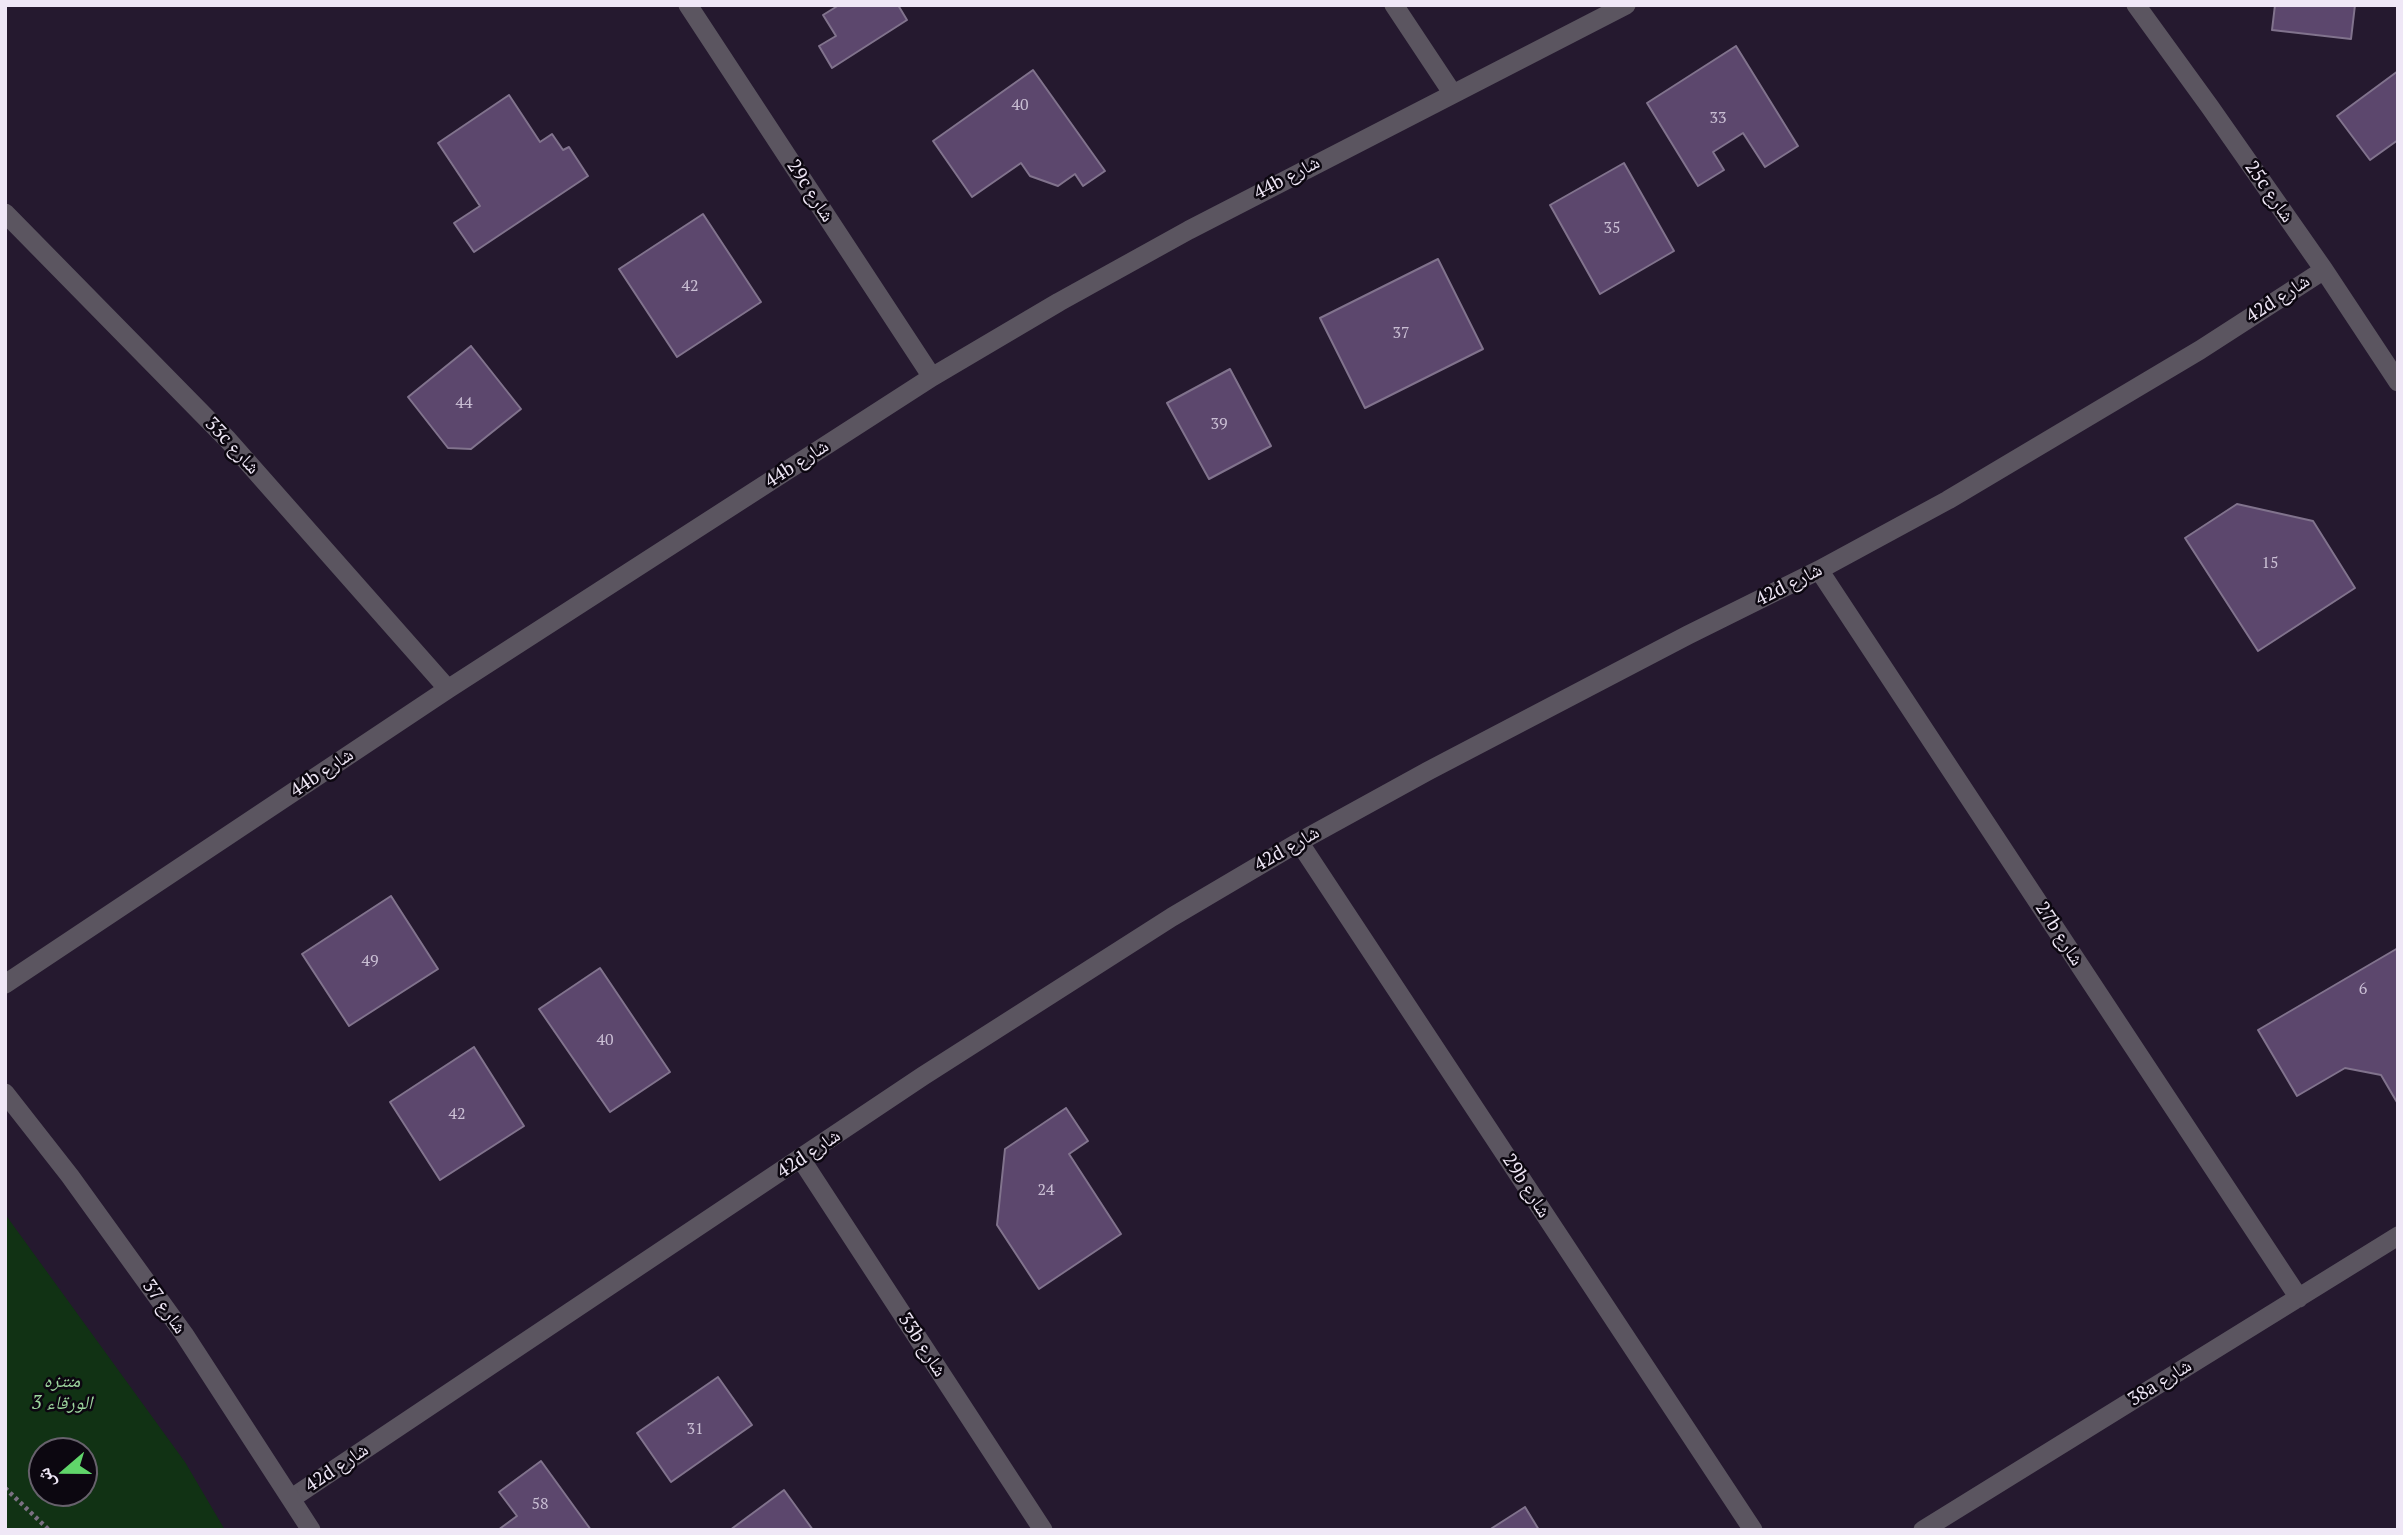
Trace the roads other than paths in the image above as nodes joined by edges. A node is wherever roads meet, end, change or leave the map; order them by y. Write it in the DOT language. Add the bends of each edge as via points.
graph roads {
  1 [pos="688,5"];
  2 [pos="1394,5"];
  3 [pos="1626,5"];
  4 [pos="2136,5"];
  5 [pos="1453,94"];
  6 [pos="5,214"];
  7 [pos="2323,270"];
  8 [pos="932,377"];
  9 [pos="2398,382"];
  10 [pos="1819,570"];
  11 [pos="448,689"];
  12 [pos="1299,842"];
  13 [pos="5,984"];
  14 [pos="5,1093"];
  15 [pos="801,1159"];
  16 [pos="2398,1236"];
  17 [pos="2299,1298"];
  18 [pos="292,1498"];
  19 [pos="312,1530"];
  20 [pos="1043,1530"];
  21 [pos="1753,1530"];
  22 [pos="1923,1530"];
  1 -- 8 [label="street, 29c شارع"];
  2 -- 5 [label="street"];
  3 -- 5 [label="street, 44b شارع"];
  4 -- 7 [label="street, 25c شارع"];
  5 -- 8 [label="street, 44b شارع" via="1189,230"];
  6 -- 11 [label="street, 33c شارع" via="228,440"];
  7 -- 9 [label="street, 25c شارع"];
  7 -- 10 [label="street, 42d شارع" via="2076,426"];
  8 -- 11 [label="street, 44b شارع"];
  10 -- 12 [label="street, 42d شارع" via="1558,702"];
  10 -- 17 [label="street, 27b شارع"];
  11 -- 13 [label="street, 44b شارع"];
  12 -- 15 [label="street, 42d شارع" via="1046,995"];
  12 -- 21 [label="street, 29b شارع"];
  14 -- 18 [label="street, شارع 37" via="184,1335"];
  15 -- 18 [label="street, 42d شارع"];
  15 -- 20 [label="street, 33b شارع"];
  16 -- 17 [label="street, 38a شارع"];
  17 -- 22 [label="street, 38a شارع"];
  18 -- 19 [label="street, شارع 37"];
}
